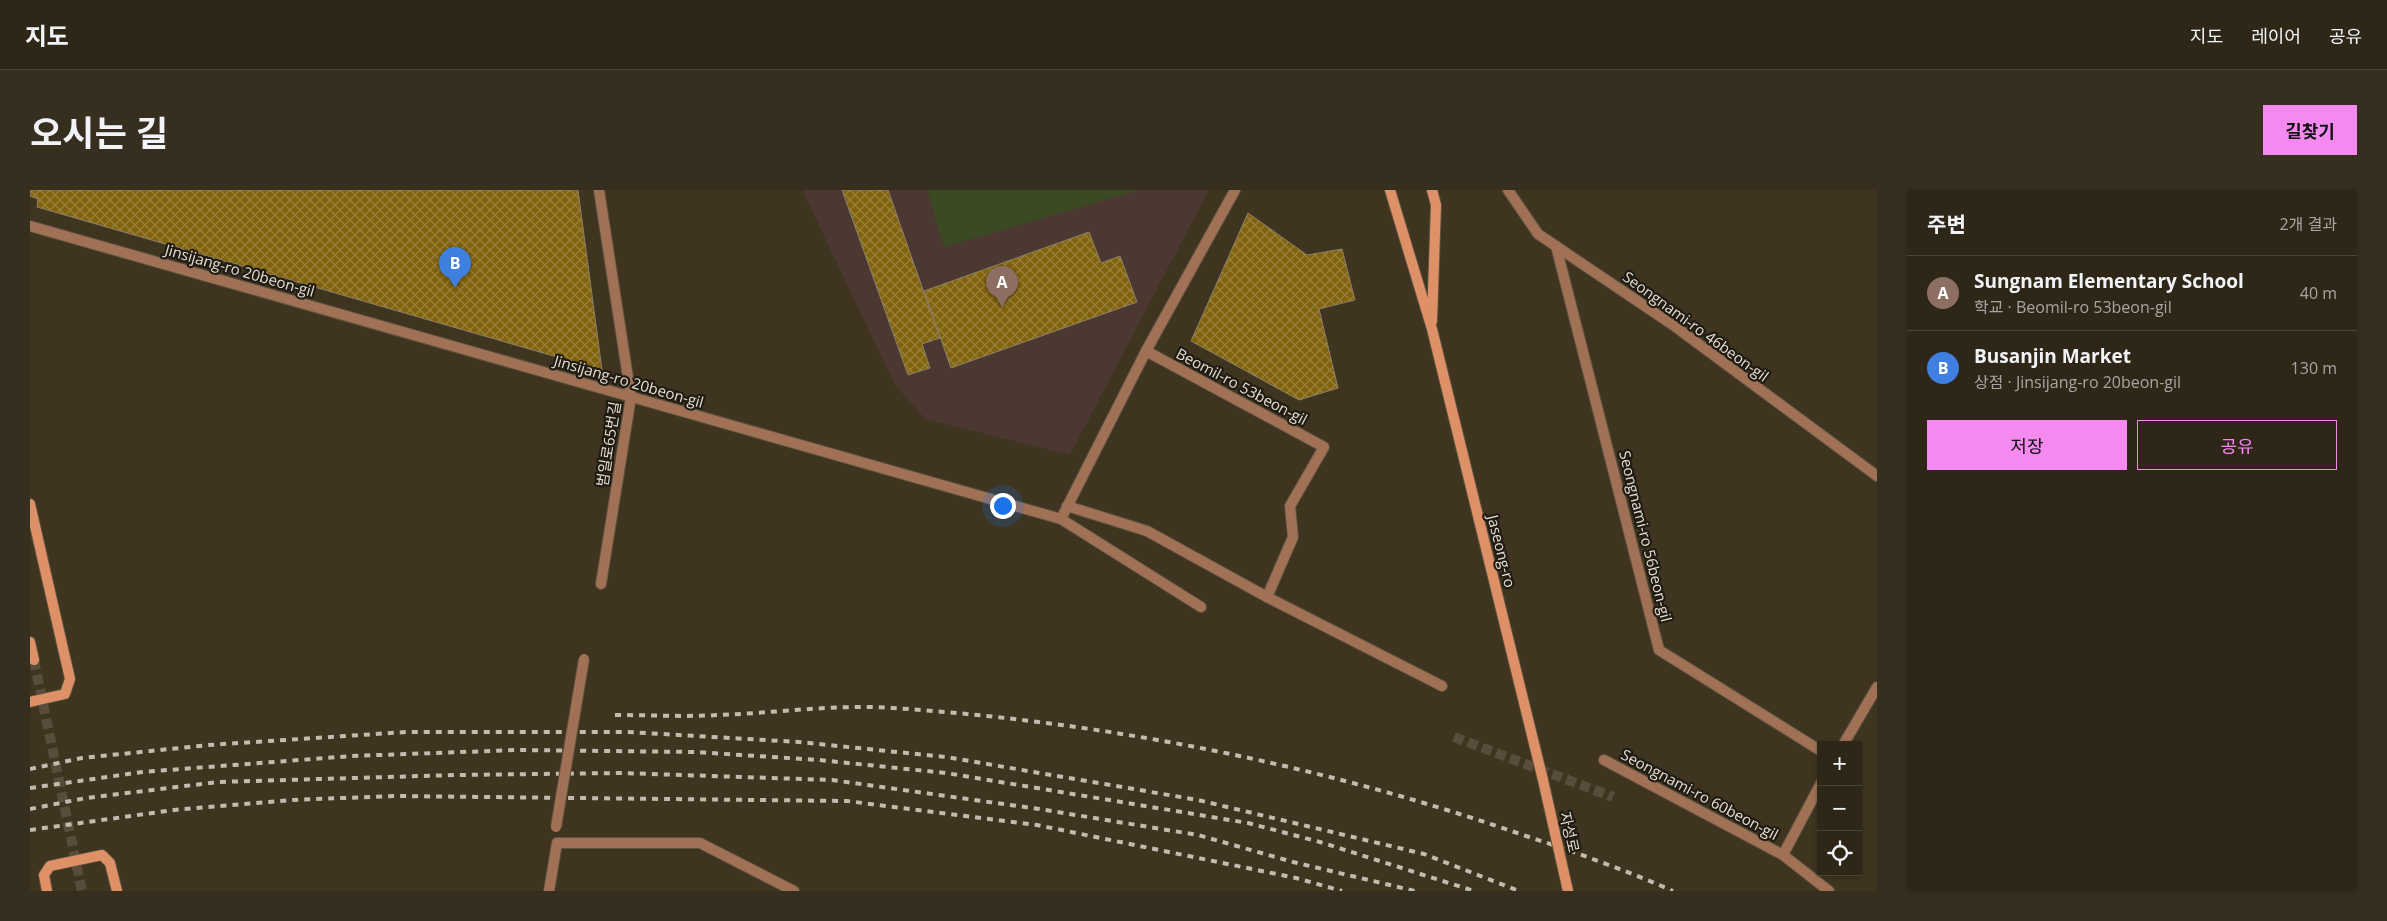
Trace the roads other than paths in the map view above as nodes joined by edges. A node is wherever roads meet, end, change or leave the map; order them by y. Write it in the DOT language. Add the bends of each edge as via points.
graph roads {
  1 [pos="599,190"];
  2 [pos="1235,190"];
  3 [pos="1390,190"];
  4 [pos="1432,190"];
  5 [pos="1508,190"];
  6 [pos="30,226"];
  7 [pos="1556,246"];
  8 [pos="1432,329"];
  9 [pos="1146,351"];
  10 [pos="630,397"];
  11 [pos="1877,476"];
  12 [pos="30,504"];
  13 [pos="1068,506"];
  14 [pos="1061,519"];
  15 [pos="601,584"];
  16 [pos="1267,597"];
  17 [pos="1201,607"];
  18 [pos="30,642"];
  19 [pos="584,659"];
  20 [pos="34,660"];
  21 [pos="1442,686"];
  22 [pos="1877,687"];
  23 [pos="30,702"];
  24 [pos="1844,741"];
  25 [pos="1817,749"];
  26 [pos="1604,760"];
  27 [pos="1543,780"];
  28 [pos="1819,786"];
  29 [pos="556,827"];
  30 [pos="1783,855"];
  31 [pos="47,891"];
  32 [pos="117,891"];
  33 [pos="549,891"];
  34 [pos="794,891"];
  35 [pos="1568,891"];
  36 [pos="1829,891"];
  1 -- 10 [label="street, 범일로65번길"];
  2 -- 9 [label="street"];
  3 -- 8 [label="main road, Jaseong-ro"];
  4 -- 8 [label="main road, Jaseong-ro" via="1436,205"];
  5 -- 7 [label="street, Seongnami-ro 46beon-gil" via="1538,234"];
  6 -- 10 [label="street, Jinsijang-ro 20beon-gil"];
  7 -- 11 [label="street, Seongnami-ro 46beon-gil" via="1673,326"];
  7 -- 25 [label="street, Seongnami-ro 56beon-gil" via="1659,650"];
  8 -- 27 [label="main road, Jaseong-ro"];
  9 -- 13 [label="street"];
  9 -- 16 [label="street, Beomil-ro 53beon-gil" via="1324,447 1290,506 1293,537"];
  10 -- 14 [label="street, Jinsijang-ro 20beon-gil"];
  10 -- 15 [label="street, 범일로65번길"];
  12 -- 23 [label="main road" via="70,679 65,694"];
  13 -- 14 [label="street"];
  13 -- 16 [label="street" via="1147,531"];
  14 -- 17 [label="street, Jinsijang-ro 20beon-gil"];
  16 -- 21 [label="street"];
  18 -- 20 [label="main road"];
  19 -- 29 [label="street, bridge"];
  22 -- 24 [label="street"];
  26 -- 30 [label="street, Seongnami-ro 60beon-gil"];
  27 -- 35 [label="main road, 자성로, bridge"];
  28 -- 30 [label="street"];
  30 -- 36 [label="street, Seongnami-ro 60beon-gil"];
  31 -- 32 [label="main road" via="44,875 50,866 102,855 110,863"];
  33 -- 34 [label="street" via="557,843 700,843"];
}
